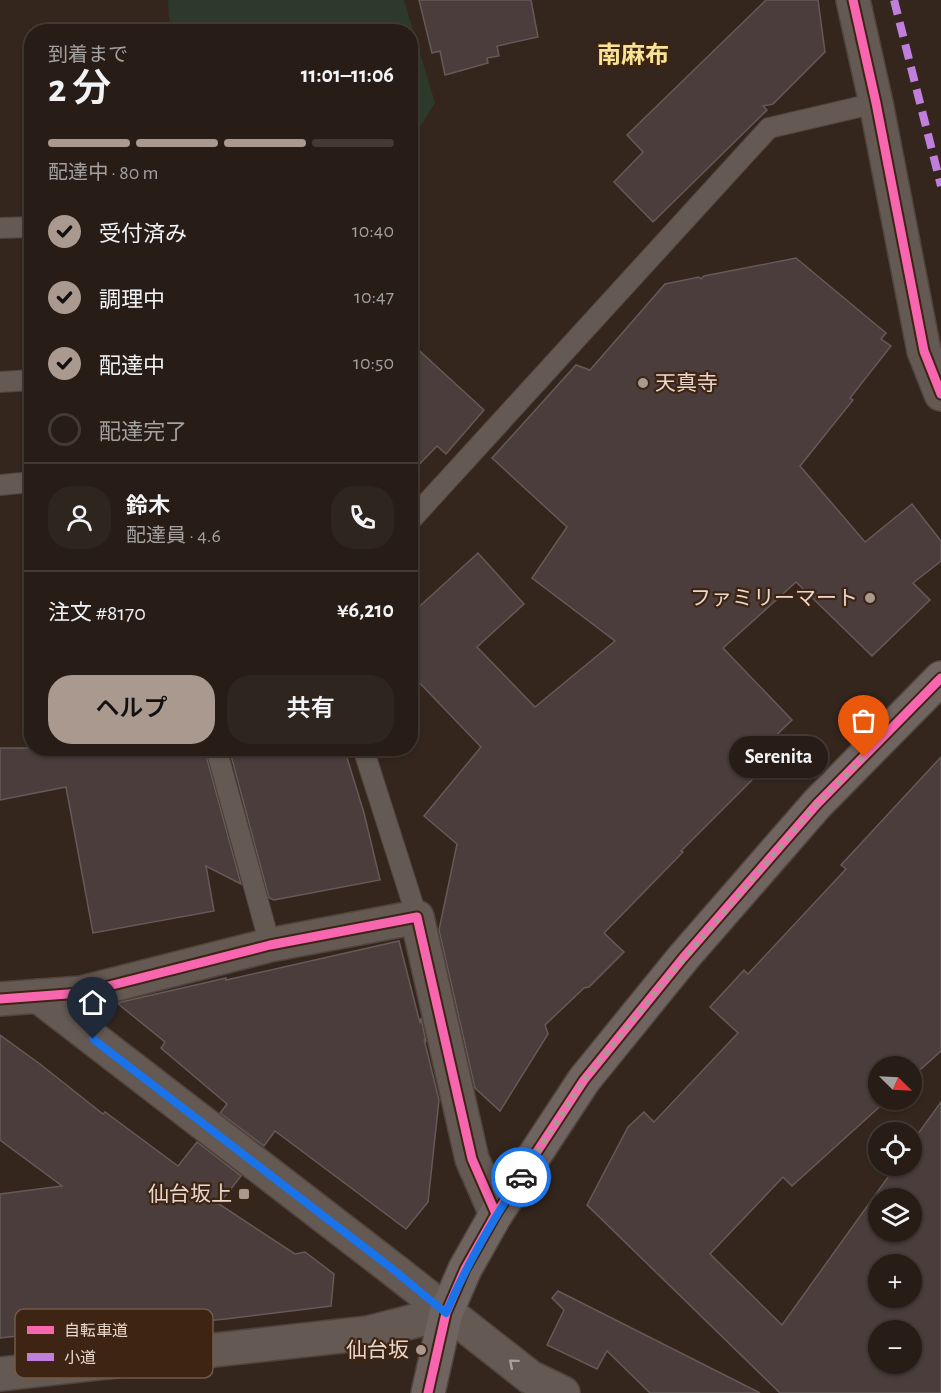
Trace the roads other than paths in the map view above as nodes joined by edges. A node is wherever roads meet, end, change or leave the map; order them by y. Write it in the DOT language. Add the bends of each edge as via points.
graph roads {
  1 [pos="854,0"];
  2 [pos="876,103"];
  3 [pos="24,227"];
  4 [pos="0,228"];
  5 [pos="24,380"];
  6 [pos="0,382"];
  7 [pos="941,394"];
  8 [pos="24,483"];
  9 [pos="0,485"];
  10 [pos="418,512"];
  11 [pos="941,678"];
  12 [pos="218,756"];
  13 [pos="366,756"];
  14 [pos="417,917"];
  15 [pos="270,945"];
  16 [pos="38,996"];
  17 [pos="0,999"];
  18 [pos="496,1214"];
  19 [pos="446,1313"];
  20 [pos="213,1350"];
  21 [pos="15,1372"];
  22 [pos="0,1374"];
  23 [pos="428,1393"];
  24 [pos="563,1393"];
  1 -- 2 [label="street"];
  2 -- 7 [label="street" via="924,351"];
  2 -- 10 [label="lane" via="769,128"];
  3 -- 4 [label="lane"];
  5 -- 6 [label="lane"];
  8 -- 9 [label="lane"];
  11 -- 18 [label="street" via="817,804 665,980 584,1080"];
  12 -- 15 [label="lane"];
  13 -- 14 [label="lane"];
  14 -- 15 [label="street"];
  14 -- 18 [label="street" via="472,1159"];
  15 -- 16 [label="street" via="81,993"];
  16 -- 17 [label="street"];
  16 -- 19 [label="street"];
  18 -- 19 [label="street"];
  19 -- 20 [label="street" via="368,1333"];
  19 -- 23 [label="street"];
  24 -- 19 [label="street, one-way" via="530,1377"];
  21 -- 22 [label="street"];
}
